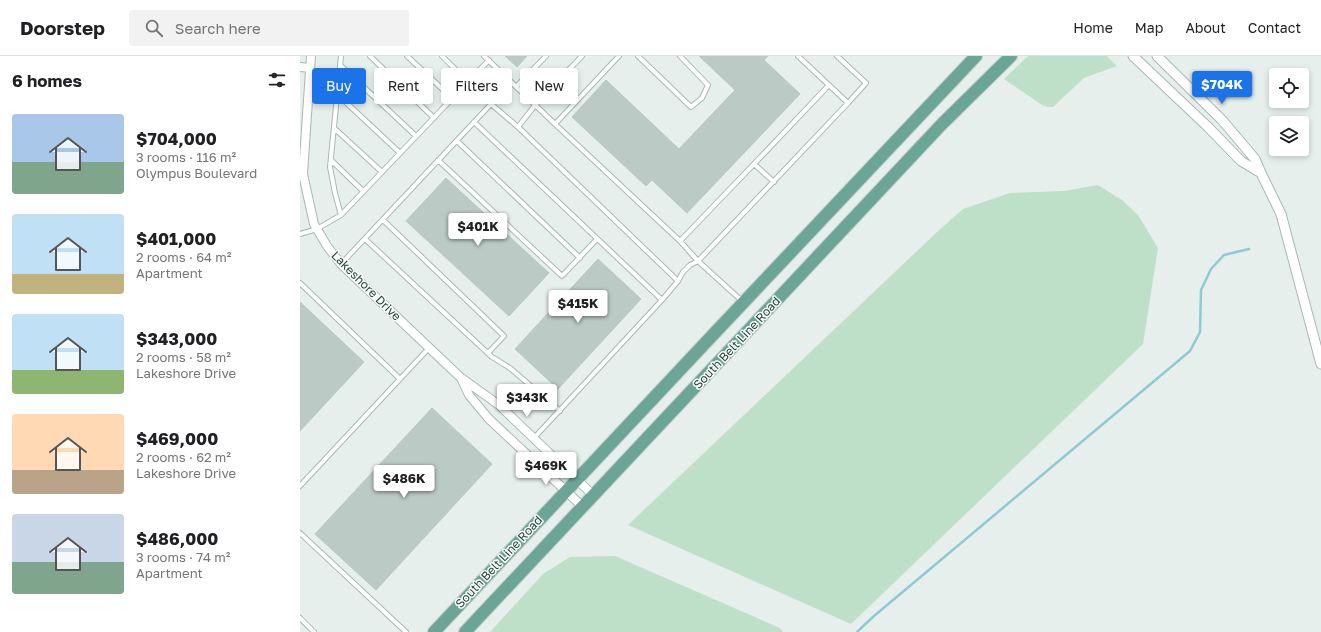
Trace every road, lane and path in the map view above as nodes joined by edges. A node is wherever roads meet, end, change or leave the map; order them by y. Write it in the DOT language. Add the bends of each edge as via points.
graph roads {
  1 [pos="312,56"];
  2 [pos="341,56"];
  3 [pos="370,56"];
  4 [pos="407,56"];
  5 [pos="442,56"];
  6 [pos="484,56"];
  7 [pos="546,56"];
  8 [pos="582,56"];
  9 [pos="619,56"];
  10 [pos="638,56"];
  11 [pos="680,56"];
  12 [pos="798,56"];
  13 [pos="837,56"];
  14 [pos="976,56"];
  15 [pos="1011,56"];
  16 [pos="1133,56"];
  17 [pos="1156,56"];
  18 [pos="489,60"];
  19 [pos="340,64"];
  20 [pos="300,67"];
  21 [pos="310,68"];
  22 [pos="340,68"];
  23 [pos="454,68"];
  24 [pos="481,68"];
  25 [pos="570,68"];
  26 [pos="829,85"];
  27 [pos="516,86"];
  28 [pos="441,88"];
  29 [pos="520,90"];
  30 [pos="1198,97"];
  31 [pos="848,103"];
  32 [pos="336,104"];
  33 [pos="348,104"];
  34 [pos="447,104"];
  35 [pos="536,104"];
  36 [pos="1188,108"];
  37 [pos="434,118"];
  38 [pos="474,122"];
  39 [pos="555,124"];
  40 [pos="518,126"];
  41 [pos="334,128"];
  42 [pos="416,136"];
  43 [pos="457,141"];
  44 [pos="400,153"];
  45 [pos="330,160"];
  46 [pos="438,160"];
  47 [pos="754,164"];
  48 [pos="382,172"];
  49 [pos="1261,173"];
  50 [pos="302,180"];
  51 [pos="774,182"];
  52 [pos="363,191"];
  53 [pos="341,215"];
  54 [pos="382,220"];
  55 [pos="317,229"];
  56 [pos="300,234"];
  57 [pos="365,239"];
  58 [pos="597,239"];
  59 [pos="680,241"];
  60 [pos="580,258"];
  61 [pos="698,261"];
  62 [pos="341,264"];
  63 [pos="678,281"];
  64 [pos="300,283"];
  65 [pos="662,300"];
  66 [pos="744,303"];
  67 [pos="760,319"];
  68 [pos="429,348"];
  69 [pos="488,353"];
  70 [pos="1321,364"];
  71 [pos="460,377"];
  72 [pos="400,379"];
  73 [pos="560,410"];
  74 [pos="534,438"];
  75 [pos="577,479"];
  76 [pos="300,486"];
  77 [pos="566,491"];
  78 [pos="594,496"];
  79 [pos="583,507"];
  80 [pos="300,533"];
  81 [pos="300,618"];
  82 [pos="314,632"];
  83 [pos="406,632"];
  84 [pos="434,632"];
  85 [pos="465,632"];
  1 -- 21 [label="street, Lakeshore Drive"];
  2 -- 19 [label="lane"];
  3 -- 37 [label="lane"];
  4 -- 28 [label="lane"];
  5 -- 23 [label="lane"];
  6 -- 18 [label="lane"];
  7 -- 27 [label="lane"];
  8 -- 25 [label="lane"];
  9 -- 39 [label="lane"];
  10 -- 11 [label="lane" via="691,107 702,98 708,85"];
  12 -- 26 [label="lane"];
  13 -- 31 [label="lane" via="866,83"];
  14 -- 66 [label="main road, South Belt Line Road"];
  15 -- 67 [label="main road, South Belt Line Road" via="941,125"];
  16 -- 36 [label="street"];
  17 -- 30 [label="street"];
  18 -- 24 [label="lane"];
  18 -- 27 [label="lane"];
  19 -- 22 [label="lane"];
  19 -- 42 [label="lane"];
  20 -- 21 [label="street"];
  21 -- 50 [label="street, Lakeshore Drive"];
  26 -- 31 [label="lane"];
  26 -- 47 [label="lane"];
  27 -- 29 [label="lane"];
  30 -- 36 [label="street"];
  30 -- 49 [label="street" via="1222,120 1255,159"];
  31 -- 51 [label="lane"];
  32 -- 41 [label="lane"];
  33 -- 44 [label="lane"];
  34 -- 37 [label="lane"];
  35 -- 39 [label="lane"];
  35 -- 40 [label="lane"];
  36 -- 49 [label="street" via="1241,161"];
  37 -- 42 [label="lane"];
  38 -- 40 [label="lane" via="491,104"];
  38 -- 43 [label="lane"];
  38 -- 58 [label="lane"];
  39 -- 59 [label="lane"];
  40 -- 63 [label="lane"];
  41 -- 45 [label="lane"];
  41 -- 48 [label="lane"];
  42 -- 44 [label="lane"];
  43 -- 46 [label="lane"];
  43 -- 60 [label="lane"];
  44 -- 48 [label="lane"];
  45 -- 52 [label="lane"];
  45 -- 53 [label="lane"];
  46 -- 54 [label="lane"];
  46 -- 60 [label="lane" via="562,276"];
  47 -- 51 [label="lane"];
  47 -- 59 [label="lane"];
  48 -- 52 [label="lane"];
  49 -- 70 [label="street" via="1281,214"];
  50 -- 55 [label="street, Lakeshore Drive"];
  51 -- 61 [label="lane"];
  52 -- 53 [label="lane"];
  53 -- 55 [label="lane"];
  54 -- 57 [label="lane"];
  54 -- 69 [label="lane" via="504,336"];
  55 -- 56 [label="lane"];
  55 -- 62 [label="street, Lakeshore Drive" via="326,246"];
  57 -- 62 [label="lane"];
  57 -- 69 [label="lane"];
  58 -- 60 [label="lane"];
  58 -- 65 [label="lane"];
  59 -- 61 [label="lane"];
  61 -- 63 [label="lane" via="683,272"];
  61 -- 66 [label="lane"];
  62 -- 68 [label="street, Lakeshore Drive"];
  63 -- 65 [label="lane"];
  64 -- 72 [label="lane"];
  65 -- 73 [label="lane"];
  66 -- 67 [label="main road"];
  66 -- 75 [label="main road, South Belt Line Road"];
  67 -- 78 [label="main road, South Belt Line Road"];
  68 -- 71 [label="street, Lakeshore Drive"];
  68 -- 72 [label="lane"];
  69 -- 73 [label="lane"];
  71 -- 74 [label="street, Lakeshore Drive" via="499,405"];
  71 -- 77 [label="street, Lakeshore Drive" via="469,395 489,419"];
  72 -- 76 [label="lane"];
  73 -- 74 [label="lane"];
  74 -- 75 [label="street, Lakeshore Drive"];
  75 -- 77 [label="main road, South Belt Line Road"];
  75 -- 78 [label="street, Lakeshore Drive"];
  77 -- 79 [label="street, Lakeshore Drive"];
  77 -- 84 [label="main road, South Belt Line Road"];
  78 -- 79 [label="main road, South Belt Line Road"];
  79 -- 85 [label="main road, South Belt Line Road"];
  80 -- 83 [label="lane"];
  81 -- 82 [label="lane"];
}
